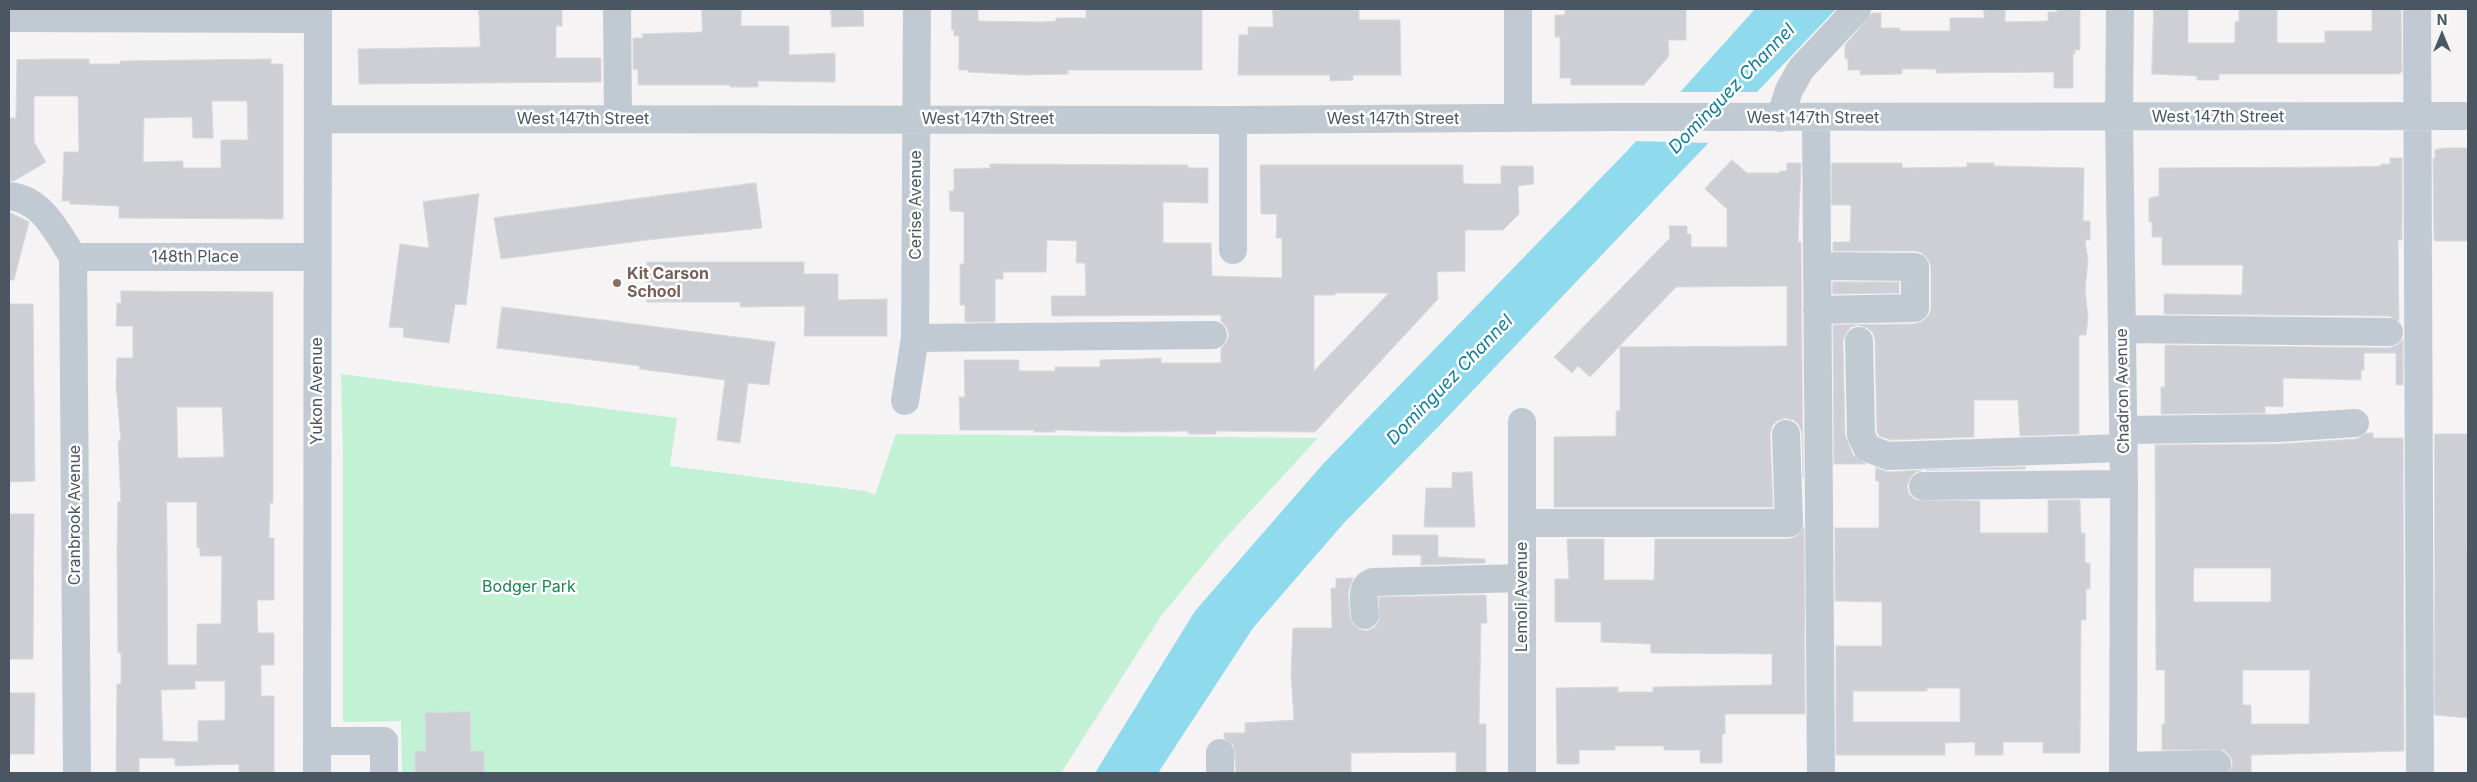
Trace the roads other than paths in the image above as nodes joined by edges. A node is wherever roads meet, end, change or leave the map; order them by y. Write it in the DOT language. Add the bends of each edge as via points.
graph roads {
  1 [pos="617,9"];
  2 [pos="917,9"];
  3 [pos="1518,9"];
  4 [pos="1857,9"];
  5 [pos="2120,9"];
  6 [pos="2417,9"];
  7 [pos="318,14"];
  8 [pos="9,18"];
  9 [pos="2468,116"];
  10 [pos="2119,117"];
  11 [pos="2418,117"];
  12 [pos="1518,118"];
  13 [pos="1780,118"];
  14 [pos="1816,118"];
  15 [pos="318,119"];
  16 [pos="618,119"];
  17 [pos="917,119"];
  18 [pos="1233,120"];
  19 [pos="9,196"];
  20 [pos="1233,250"];
  21 [pos="73,257"];
  22 [pos="317,257"];
  23 [pos="1817,266"];
  24 [pos="1817,310"];
  25 [pos="2122,329"];
  26 [pos="2389,332"];
  27 [pos="1213,335"];
  28 [pos="915,338"];
  29 [pos="1859,340"];
  30 [pos="905,401"];
  31 [pos="1522,422"];
  32 [pos="2355,423"];
  33 [pos="1786,434"];
  34 [pos="2123,439"];
  35 [pos="2124,484"];
  36 [pos="1923,486"];
  37 [pos="1522,524"];
  38 [pos="1522,578"];
  39 [pos="1365,615"];
  40 [pos="317,741"];
  41 [pos="2217,764"];
  42 [pos="2123,770"];
  43 [pos="77,773"];
  44 [pos="317,773"];
  45 [pos="384,773"];
  46 [pos="1522,773"];
  47 [pos="1820,773"];
  48 [pos="2420,773"];
  1 -- 16 [label="street"];
  2 -- 17 [label="street, Cerise Avenue"];
  3 -- 12 [label="street"];
  4 -- 13 [label="street" via="1801,69 1789,90"];
  5 -- 10 [label="street, Chadron Avenue"];
  6 -- 11 [label="street"];
  7 -- 8 [label="street"];
  7 -- 15 [label="street, Yukon Avenue"];
  9 -- 11 [label="street, West 147th Street"];
  10 -- 11 [label="street, West 147th Street"];
  10 -- 14 [label="street, West 147th Street"];
  10 -- 25 [label="street, Chadron Avenue"];
  11 -- 48 [label="street"];
  12 -- 13 [label="street, West 147th Street"];
  12 -- 18 [label="street, West 147th Street"];
  13 -- 14 [label="street, West 147th Street"];
  14 -- 23 [label="street"];
  15 -- 16 [label="street, West 147th Street"];
  15 -- 22 [label="street, Yukon Avenue"];
  16 -- 17 [label="street, West 147th Street"];
  17 -- 18 [label="street, West 147th Street"];
  17 -- 28 [label="street, Cerise Avenue"];
  18 -- 20 [label="street"];
  19 -- 21 [label="street" via="40,209"];
  21 -- 22 [label="street, 148th Place"];
  21 -- 43 [label="street, Cranbrook Avenue"];
  22 -- 40 [label="street, Yukon Avenue"];
  23 -- 24 [label="street"];
  23 -- 24 [label="street" via="1915,267 1915,308"];
  24 -- 47 [label="street"];
  25 -- 26 [label="street"];
  25 -- 34 [label="street, Chadron Avenue"];
  27 -- 28 [label="street"];
  28 -- 30 [label="street, Cerise Avenue"];
  29 -- 34 [label="street" via="1861,435 1867,448 1888,456"];
  31 -- 37 [label="street, Lemoli Avenue"];
  32 -- 34 [label="street"];
  33 -- 37 [label="street" via="1789,523"];
  34 -- 35 [label="street, Chadron Avenue"];
  35 -- 36 [label="street"];
  35 -- 42 [label="street, Chadron Avenue"];
  37 -- 38 [label="street, Lemoli Avenue"];
  38 -- 39 [label="street" via="1373,582 1364,588"];
  38 -- 46 [label="street, Lemoli Avenue"];
  40 -- 44 [label="street, Yukon Avenue"];
  40 -- 45 [label="street" via="384,741"];
  41 -- 42 [label="street"];
}
